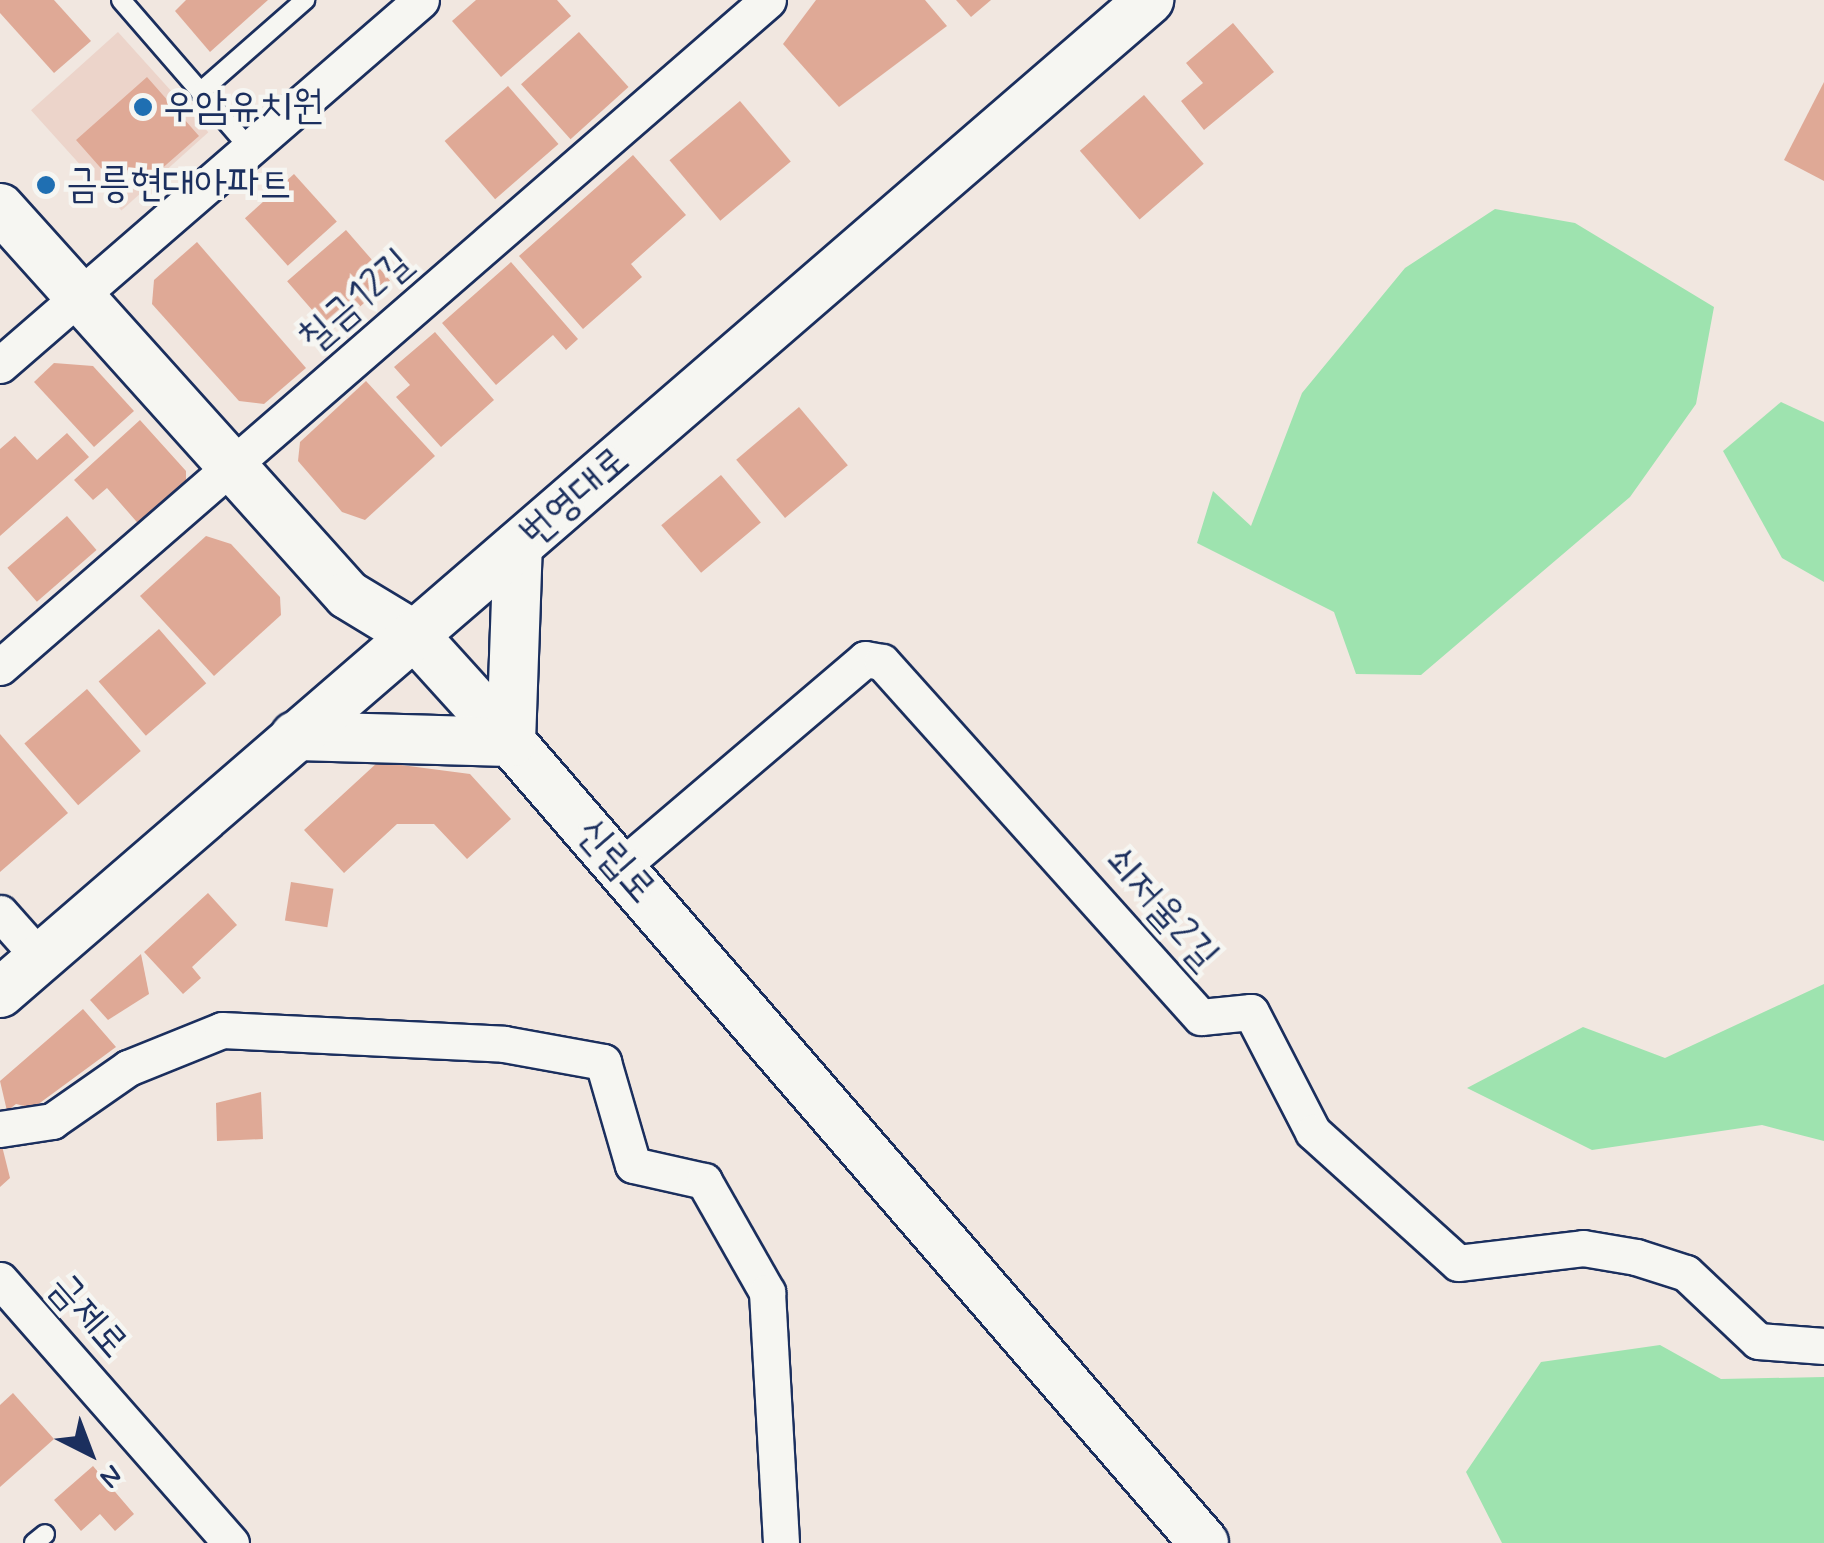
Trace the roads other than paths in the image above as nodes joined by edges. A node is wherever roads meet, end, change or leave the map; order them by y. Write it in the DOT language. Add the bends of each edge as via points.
graph roads {
  1 [pos="120,0"];
  2 [pos="305,0"];
  3 [pos="420,0"];
  4 [pos="768,0"];
  5 [pos="1150,0"];
  6 [pos="200,92"];
  7 [pos="249,148"];
  8 [pos="0,208"];
  9 [pos="78,296"];
  10 [pos="0,365"];
  11 [pos="231,466"];
  12 [pos="518,546"];
  13 [pos="414,635"];
  14 [pos="0,667"];
  15 [pos="295,736"];
  16 [pos="511,742"];
  17 [pos="622,866"];
  18 [pos="0,913"];
  19 [pos="40,958"];
  20 [pos="0,993"];
  21 [pos="0,1128"];
  22 [pos="0,1280"];
  23 [pos="1824,1346"];
  24 [pos="231,1543"];
  25 [pos="781,1543"];
  26 [pos="1204,1543"];
  1 -- 6 [label="lane"];
  2 -- 6 [label="lane"];
  3 -- 7 [label="street"];
  4 -- 11 [label="street, 칠금12길"];
  5 -- 12 [label="street, 번영대로"];
  6 -- 7 [label="lane"];
  7 -- 9 [label="street"];
  8 -- 9 [label="street, 신립로"];
  9 -- 10 [label="street"];
  9 -- 11 [label="street, 신립로"];
  11 -- 13 [label="street, 신립로" via="348,596"];
  11 -- 14 [label="street, 칠금12길"];
  12 -- 13 [label="street, 번영대로"];
  12 -- 16 [label="street"];
  13 -- 15 [label="street, 번영대로"];
  13 -- 16 [label="street, 신립로"];
  15 -- 16 [label="street"];
  15 -- 19 [label="street, 번영대로"];
  16 -- 17 [label="street, 신립로"];
  17 -- 23 [label="street, 쇠저울2길" via="865,659 882,662 1201,1017 1250,1012 1314,1132 1458,1263 1583,1248 1636,1257 1686,1273 1758,1341"];
  17 -- 26 [label="street, 신립로"];
  18 -- 19 [label="street"];
  19 -- 20 [label="street, 번영대로"];
  21 -- 25 [label="street" via="52,1120 128,1068 222,1030 504,1044 603,1062 633,1165 704,1181 767,1292"];
  22 -- 24 [label="street, 금제로"];
}
